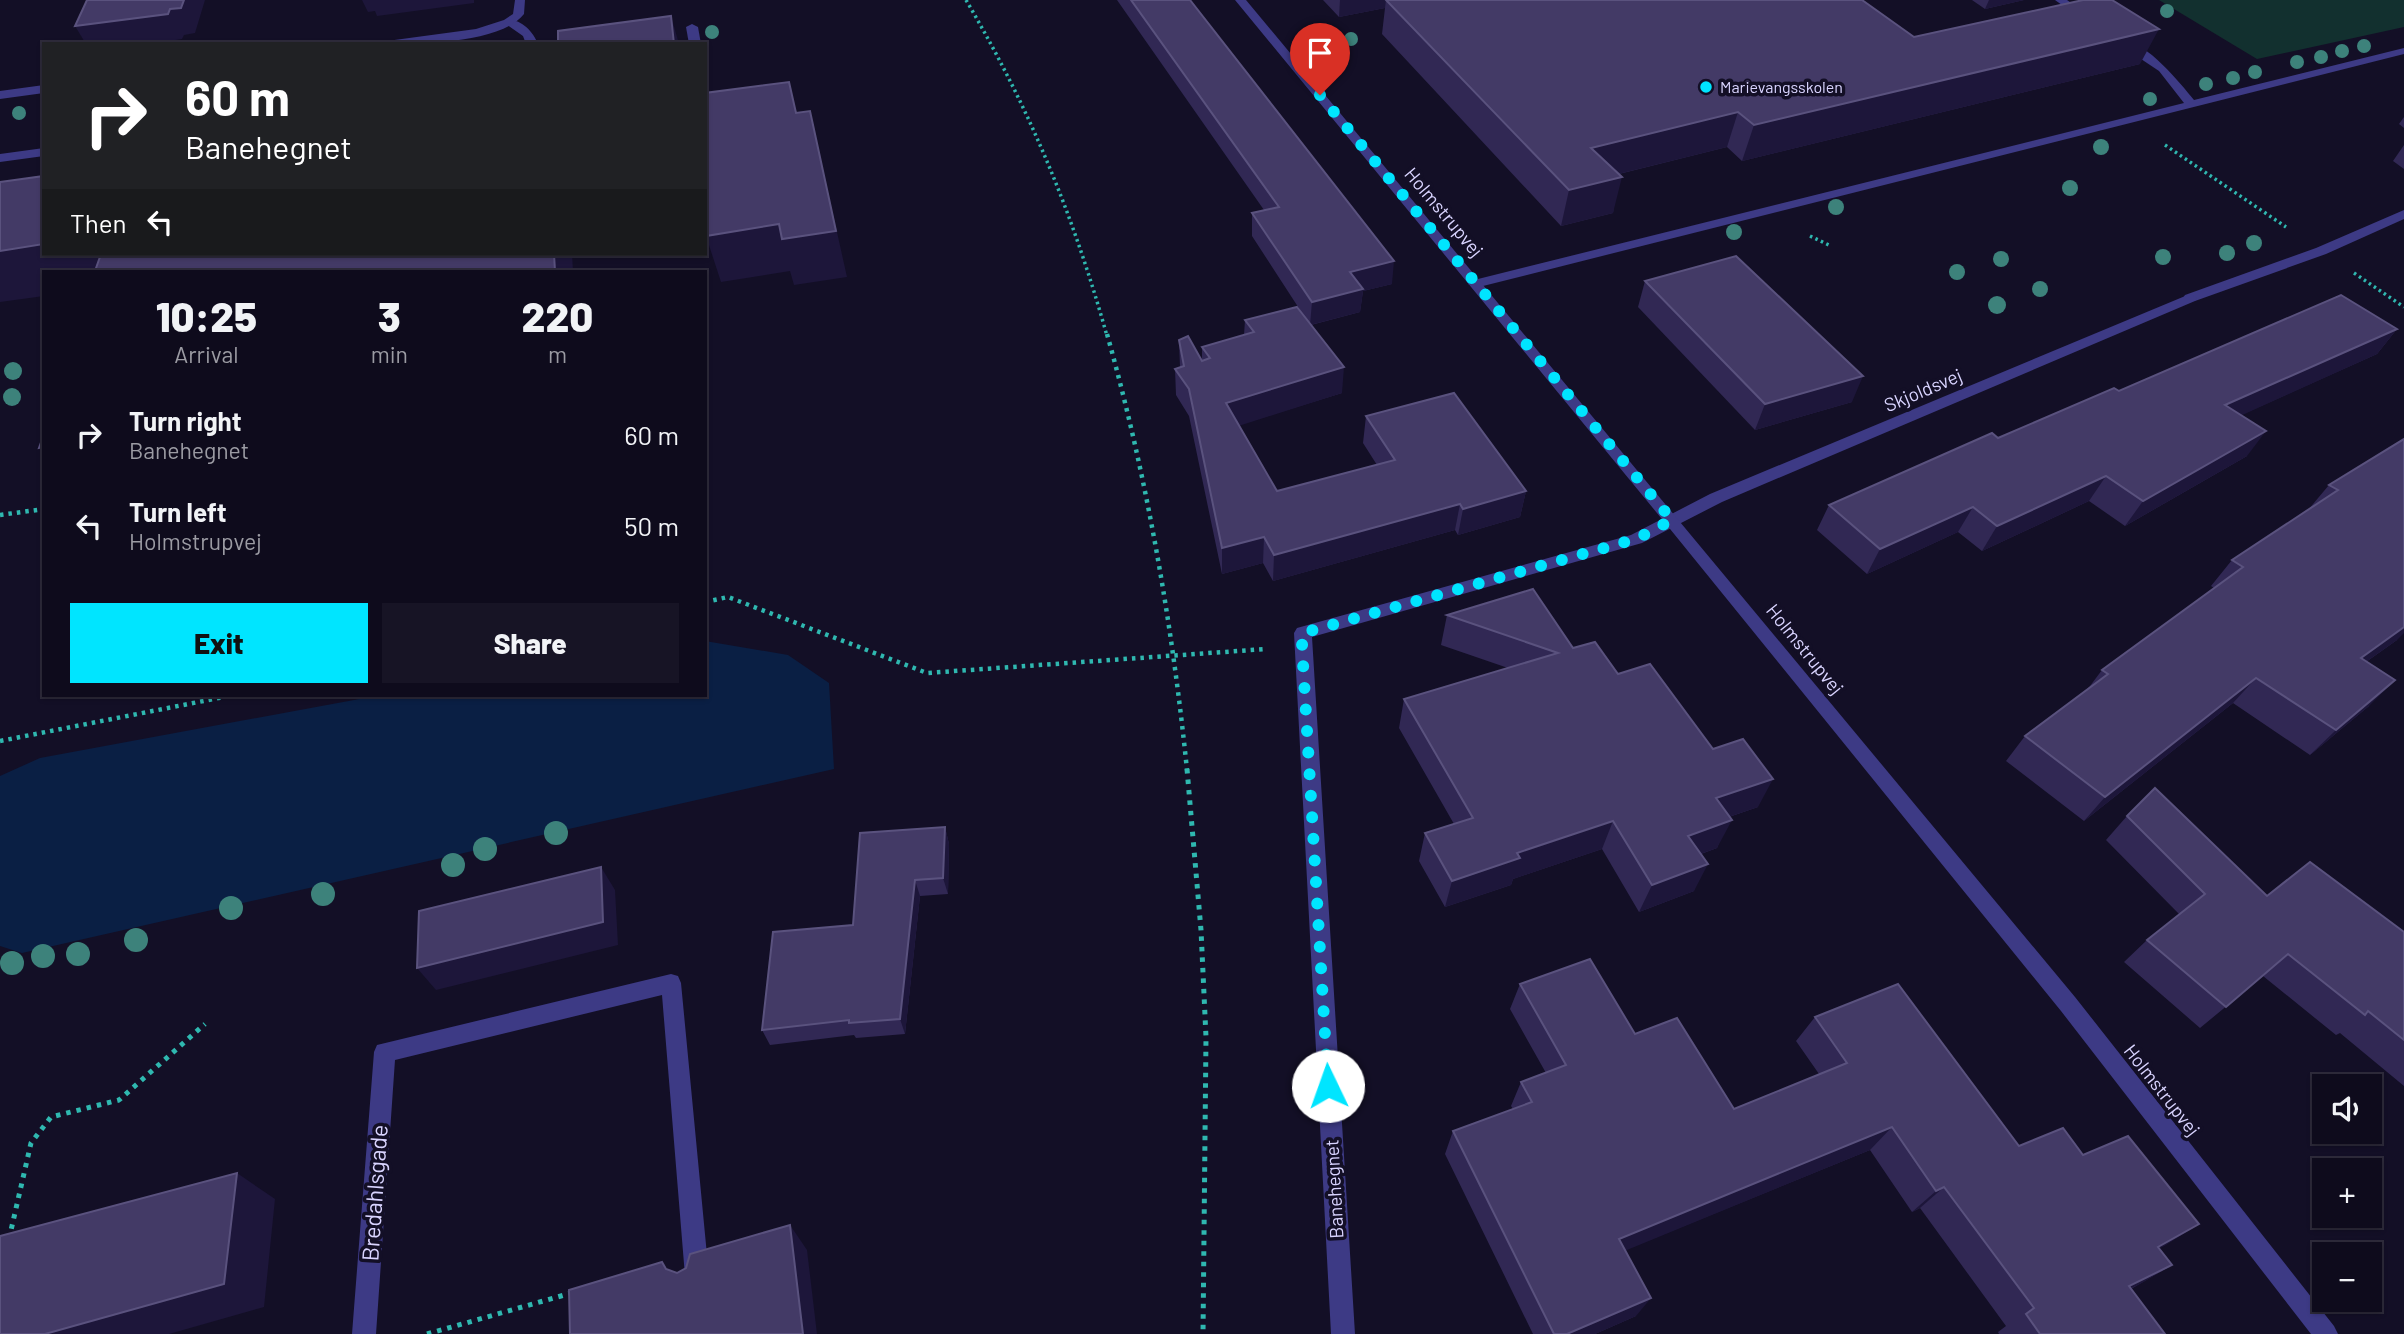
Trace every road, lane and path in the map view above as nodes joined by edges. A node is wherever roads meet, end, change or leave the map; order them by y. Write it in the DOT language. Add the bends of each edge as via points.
graph roads {
  1 [pos="520,0"];
  2 [pos="966,0"];
  3 [pos="1240,0"];
  4 [pos="2060,0"];
  5 [pos="510,22"];
  6 [pos="692,27"];
  7 [pos="402,42"];
  8 [pos="531,42"];
  9 [pos="695,42"];
  10 [pos="2404,51"];
  11 [pos="42,89"];
  12 [pos="0,94"];
  13 [pos="2191,104"];
  14 [pos="2127,119"];
  15 [pos="42,152"];
  16 [pos="0,158"];
  17 [pos="2404,214"];
  18 [pos="2321,251"];
  19 [pos="1475,284"];
  20 [pos="2404,307"];
  21 [pos="42,509"];
  22 [pos="0,515"];
  23 [pos="1672,520"];
  24 [pos="707,602"];
  25 [pos="1302,646"];
  26 [pos="1172,656"];
  27 [pos="224,697"];
  28 [pos="0,741"];
  29 [pos="205,1024"];
  30 [pos="6,1250"];
  31 [pos="697,1282"];
  32 [pos="582,1290"];
  33 [pos="364,1334"];
  34 [pos="428,1334"];
  35 [pos="1203,1334"];
  36 [pos="1343,1334"];
  37 [pos="2326,1334"];
  1 -- 5 [label="street" via="521,10"];
  2 -- 26 [label="path" via="1034,127 1093,287 1128,413"];
  3 -- 19 [label="street, Holmstrupvej"];
  4 -- 13 [label="street" via="2163,69"];
  5 -- 7 [label="street" via="482,31"];
  5 -- 8 [label="street" via="528,34"];
  6 -- 9 [label="street"];
  10 -- 13 [label="street"];
  11 -- 12 [label="street"];
  13 -- 14 [label="street"];
  14 -- 18 [label="path"];
  14 -- 19 [label="street"];
  15 -- 16 [label="street"];
  17 -- 18 [label="street, Skjoldsvej"];
  18 -- 20 [label="path"];
  18 -- 23 [label="street, Skjoldsvej" via="2190,298"];
  19 -- 23 [label="street, Holmstrupvej"];
  21 -- 22 [label="path"];
  23 -- 25 [label="street" via="1636,539 1303,633"];
  23 -- 37 [label="street, Holmstrupvej" via="2068,1004"];
  24 -- 26 [label="path" via="729,597 927,673"];
  25 -- 26 [label="path"];
  25 -- 36 [label="street, Banehegnet"];
  26 -- 35 [label="path" via="1195,855 1206,1040"];
  27 -- 28 [label="path"];
  29 -- 30 [label="path" via="118,1100 51,1117 31,1143"];
  31 -- 33 [label="street, Bredahlsgade" via="671,983 385,1052"];
  32 -- 34 [label="path"];
}
